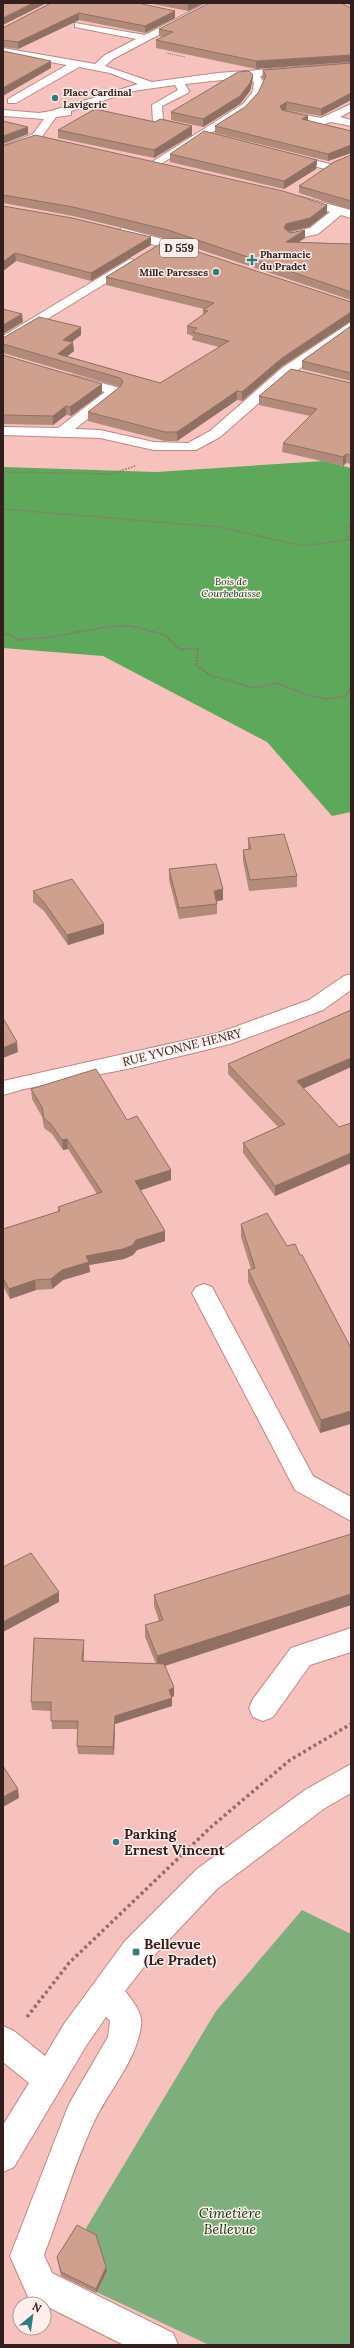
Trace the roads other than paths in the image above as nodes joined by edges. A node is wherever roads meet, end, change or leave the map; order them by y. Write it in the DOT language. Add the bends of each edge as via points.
graph roads {
  1 [pos="214,3"];
  2 [pos="173,13"];
  3 [pos="189,16"];
  4 [pos="78,25"];
  5 [pos="146,38"];
  6 [pos="3,51"];
  7 [pos="77,64"];
  8 [pos="351,66"];
  9 [pos="97,67"];
  10 [pos="312,69"];
  11 [pos="253,73"];
  12 [pos="351,78"];
  13 [pos="180,82"];
  14 [pos="154,86"];
  15 [pos="12,101"];
  16 [pos="351,107"];
  17 [pos="3,113"];
  18 [pos="286,114"];
  19 [pos="52,115"];
  20 [pos="330,118"];
  21 [pos="351,123"];
  22 [pos="204,134"];
  23 [pos="37,136"];
  24 [pos="217,138"];
  25 [pos="49,142"];
  26 [pos="3,150"];
  27 [pos="276,153"];
  28 [pos="171,167"];
  29 [pos="317,175"];
  30 [pos="298,187"];
  31 [pos="345,212"];
  32 [pos="111,230"];
  33 [pos="292,236"];
  34 [pos="164,243"];
  35 [pos="200,254"];
  36 [pos="351,326"];
  37 [pos="3,342"];
  38 [pos="287,371"];
  39 [pos="302,375"];
  40 [pos="63,376"];
  41 [pos="3,431"];
  42 [pos="61,433"];
  43 [pos="351,981"];
  44 [pos="3,1088"];
  45 [pos="204,1293"];
  46 [pos="351,1510"];
  47 [pos="351,1640"];
  48 [pos="263,1708"];
  49 [pos="351,1777"];
  50 [pos="105,1992"];
  51 [pos="3,2042"];
  52 [pos="48,2078"];
  53 [pos="3,2156"];
  54 [pos="161,2345"];
  1 -- 3 [label="street"];
  2 -- 3 [label="street"];
  3 -- 5 [label="street"];
  4 -- 5 [label="street"];
  5 -- 9 [label="street" via="109,57"];
  6 -- 7 [label="street"];
  7 -- 9 [label="street"];
  7 -- 15 [label="street"];
  8 -- 10 [label="street"];
  9 -- 14 [label="street"];
  10 -- 11 [label="street"];
  10 -- 12 [label="street"];
  11 -- 13 [label="street"];
  11 -- 22 [label="street" via="259,83 257,94 247,106"];
  13 -- 14 [label="street"];
  13 -- 22 [label="street" via="184,91 157,106 158,122"];
  14 -- 19 [label="street" via="144,92 79,111"];
  16 -- 20 [label="street"];
  17 -- 19 [label="street"];
  18 -- 20 [label="street" via="322,122"];
  19 -- 23 [label="street"];
  20 -- 21 [label="street"];
  22 -- 24 [label="street"];
  22 -- 28 [label="street" via="152,163"];
  23 -- 25 [label="street"];
  23 -- 26 [label="street"];
  27 -- 29 [label="street" via="333,165"];
  30 -- 31 [label="street" via="286,195"];
  31 -- 33 [label="street" via="314,231"];
  32 -- 34 [label="street, D 559"];
  34 -- 35 [label="street, D 559"];
  34 -- 37 [label="street"];
  36 -- 38 [label="street"];
  38 -- 39 [label="street"];
  38 -- 42 [label="street" via="215,434 191,447 154,446 100,434"];
  40 -- 42 [label="street" via="115,391"];
  41 -- 42 [label="street"];
  43 -- 44 [label="street, RUE YVONNE HENRY" via="316,1005 223,1039"];
  45 -- 46 [label="street" via="304,1483"];
  47 -- 48 [label="street" via="301,1656"];
  49 -- 50 [label="street" via="314,1799 207,1879 136,1952"];
  50 -- 52 [label="street"];
  50 -- 54 [label="street" via="124,2014 126,2024 122,2042 80,2115 27,2256 40,2285"];
  51 -- 52 [label="street"];
  52 -- 53 [label="street"];
}
